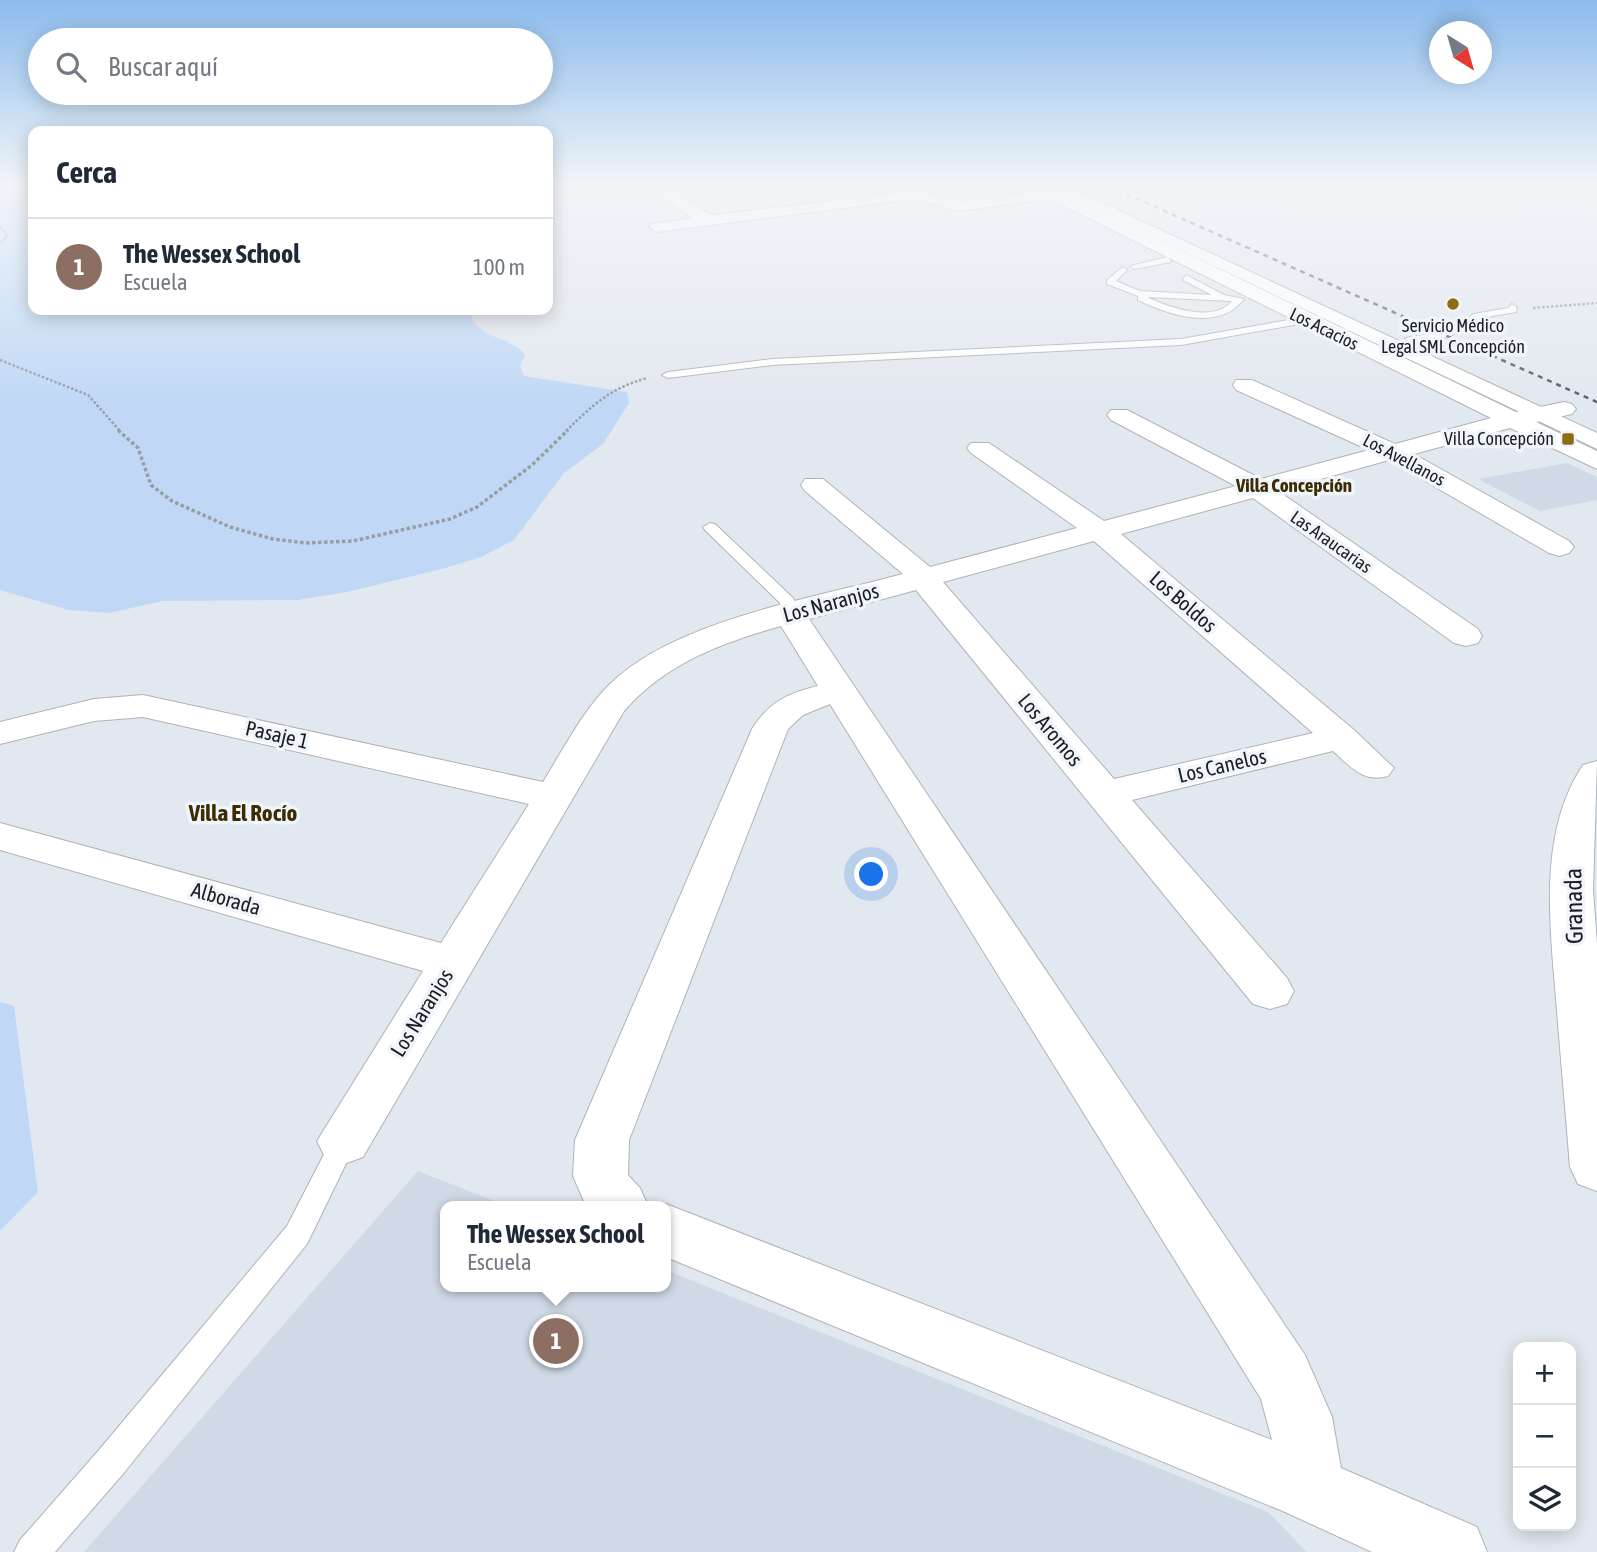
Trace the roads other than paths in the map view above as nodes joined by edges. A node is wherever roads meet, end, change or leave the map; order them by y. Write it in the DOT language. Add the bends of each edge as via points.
graph roads {
  1 [pos="1164,258"];
  2 [pos="1173,258"];
  3 [pos="1174,258"];
  4 [pos="1235,258"];
  5 [pos="1134,266"];
  6 [pos="1123,270"];
  7 [pos="1186,278"];
  8 [pos="1134,293"];
  9 [pos="1239,299"];
  10 [pos="1268,301"];
  11 [pos="1513,308"];
  12 [pos="1315,316"];
  13 [pos="1410,338"];
  14 [pos="668,375"];
  15 [pos="1244,385"];
  16 [pos="1564,409"];
  17 [pos="1119,415"];
  18 [pos="1524,417"];
  19 [pos="1597,424"];
  20 [pos="1597,442"];
  21 [pos="980,448"];
  22 [pos="1394,452"];
  23 [pos="1597,461"];
  24 [pos="814,485"];
  25 [pos="1258,488"];
  26 [pos="710,527"];
  27 [pos="1100,531"];
  28 [pos="1559,547"];
  29 [pos="923,579"];
  30 [pos="790,615"];
  31 [pos="1466,636"];
  32 [pos="839,692"];
  33 [pos="0,733"];
  34 [pos="1341,738"];
  35 [pos="1375,768"];
  36 [pos="1597,773"];
  37 [pos="1104,794"];
  38 [pos="554,797"];
  39 [pos="0,835"];
  40 [pos="1584,922"];
  41 [pos="453,963"];
  42 [pos="1270,991"];
  43 [pos="344,1141"];
  44 [pos="1597,1167"];
  45 [pos="615,1201"];
  46 [pos="671,1232"];
  47 [pos="1308,1488"];
  48 [pos="32,1552"];
  49 [pos="1452,1552"];
  1 -- 5 [label="lane"];
  2 -- 10 [label="main road, Los Acacios"];
  3 -- 12 [label="main road"];
  4 -- 13 [label="main road"];
  6 -- 8 [label="lane" via="1110,282"];
  7 -- 9 [label="lane"];
  8 -- 9 [label="lane"];
  8 -- 9 [label="lane" via="1163,309 1195,314 1226,311"];
  9 -- 10 [label="lane"];
  10 -- 12 [label="main road, Los Acacios"];
  11 -- 13 [label="lane" via="1477,316 1445,335"];
  12 -- 14 [label="lane" via="1181,342 864,356"];
  12 -- 18 [label="main road"];
  13 -- 16 [label="main road"];
  15 -- 22 [label="main road, Los Avellanos"];
  16 -- 18 [label="main road, Los Naranjos"];
  16 -- 19 [label="main road"];
  17 -- 25 [label="main road, Las Araucarias"];
  18 -- 20 [label="main road"];
  18 -- 22 [label="main road, Los Naranjos"];
  18 -- 23 [label="main road"];
  21 -- 27 [label="main road, Los Boldos"];
  22 -- 25 [label="main road, Los Naranjos"];
  22 -- 28 [label="main road, Los Avellanos"];
  24 -- 29 [label="main road, Los Aromos"];
  25 -- 27 [label="main road, Los Naranjos"];
  25 -- 31 [label="main road, Las Araucarias"];
  26 -- 30 [label="lane" via="788,602"];
  27 -- 29 [label="main road, Los Naranjos"];
  27 -- 34 [label="main road, Los Boldos"];
  29 -- 30 [label="main road, Los Naranjos"];
  29 -- 37 [label="main road, Los Aromos"];
  30 -- 32 [label="main road"];
  30 -- 38 [label="main road, Los Naranjos" via="700,640 647,669 609,706"];
  32 -- 45 [label="main road" via="792,706 770,729 603,1140 599,1175"];
  32 -- 47 [label="main road" via="1283,1377 1305,1432"];
  33 -- 38 [label="main road, Pasaje 1" via="94,710 143,706"];
  34 -- 35 [label="main road, Los Boldos"];
  34 -- 37 [label="main road, Los Canelos"];
  36 -- 40 [label="main road, Granada" via="1574,841"];
  37 -- 42 [label="main road, Los Aromos"];
  38 -- 41 [label="main road, Los Naranjos"];
  39 -- 41 [label="main road, Alborada"];
  40 -- 44 [label="main road, Granada"];
  41 -- 43 [label="main road, Los Naranjos"];
  43 -- 48 [label="lane" via="297,1235"];
  46 -- 47 [label="main road"];
  47 -- 49 [label="main road"];
}
